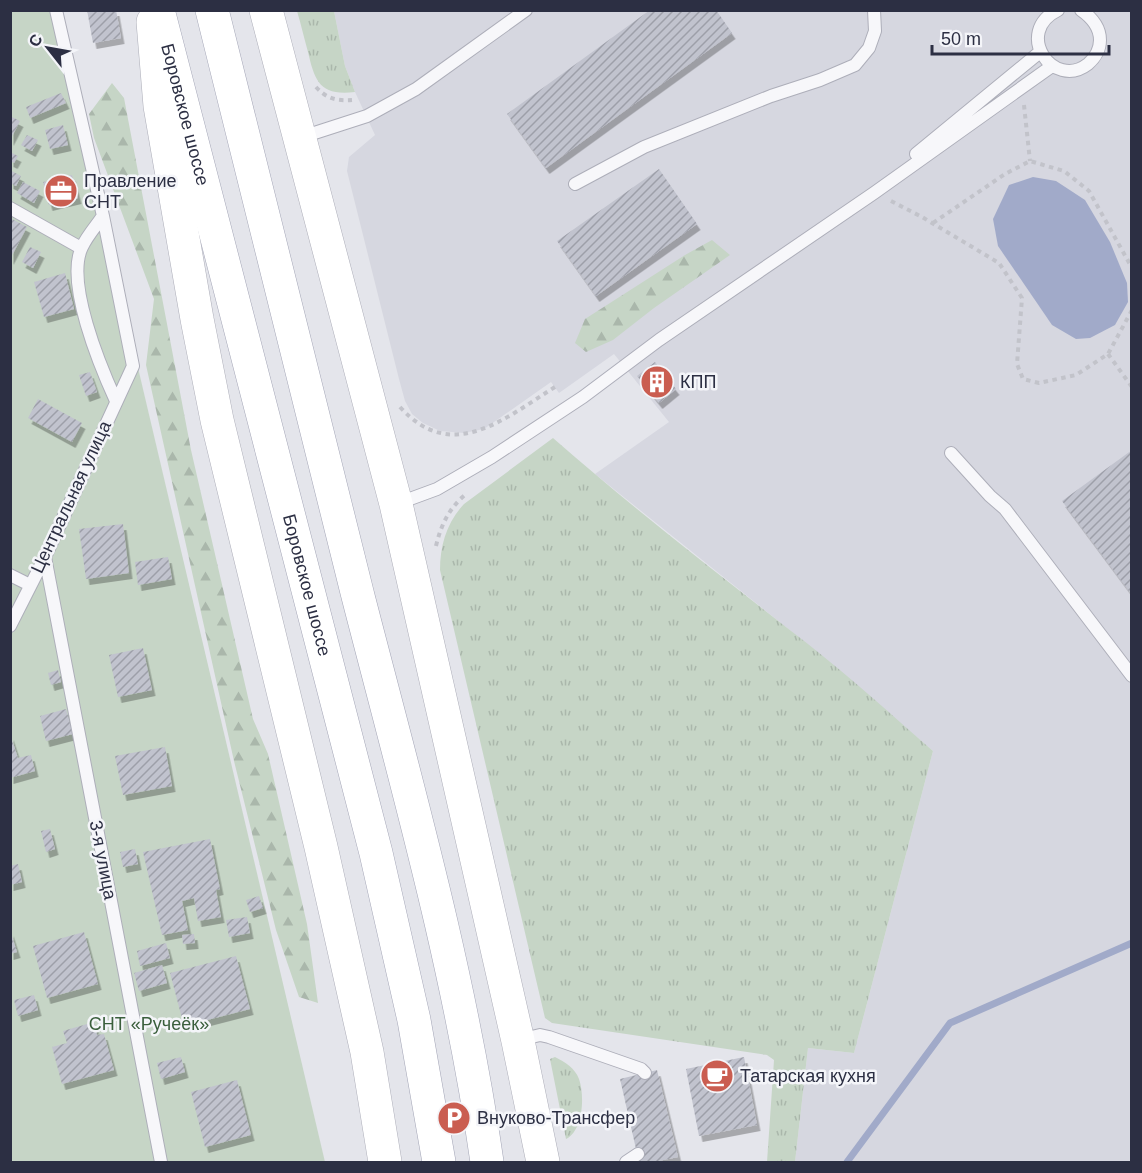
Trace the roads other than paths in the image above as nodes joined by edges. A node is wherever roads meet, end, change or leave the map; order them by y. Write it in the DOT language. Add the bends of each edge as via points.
graph roads {
  1 [pos="56,10"];
  2 [pos="152,10"];
  3 [pos="158,10"];
  4 [pos="212,10"];
  5 [pos="266,10"];
  6 [pos="526,10"];
  7 [pos="874,10"];
  8 [pos="1056,11"];
  9 [pos="1085,12"];
  10 [pos="1040,52"];
  11 [pos="1052,66"];
  12 [pos="299,138"];
  13 [pos="575,184"];
  14 [pos="10,208"];
  15 [pos="103,216"];
  16 [pos="833,220"];
  17 [pos="81,248"];
  18 [pos="116,401"];
  19 [pos="951,453"];
  20 [pos="396,504"];
  21 [pos="45,557"];
  22 [pos="10,575"];
  23 [pos="30,585"];
  24 [pos="10,626"];
  25 [pos="1131,676"];
  26 [pos="518,1041"];
  27 [pos="645,1073"];
  28 [pos="638,1154"];
  29 [pos="162,1162"];
  30 [pos="386,1162"];
  31 [pos="439,1162"];
  32 [pos="487,1162"];
  33 [pos="543,1162"];
  34 [pos="626,1162"];
  1 -- 15 [label="lane, Центральная улица"];
  2 -- 30 [label="main road" via="160,106 217,420 321,847 367,1052"];
  3 -- 31 [label="main road, Боровское шоссе" via="391,920 418,1037"];
  4 -- 32 [label="main road" via="442,920"];
  5 -- 12 [label="main road"];
  6 -- 12 [label="lane" via="416,89 367,116"];
  7 -- 13 [label="lane" via="875,31 869,48 855,65 644,147"];
  8 -- 10 [label="lane" via="1047,16 1038,33"];
  9 -- 11 [label="lane" via="1094,21 1100,40 1093,59 1078,69 1060,70"];
  10 -- 11 [label="lane"];
  10 -- 16 [label="lane"];
  11 -- 16 [label="lane"];
  12 -- 20 [label="main road"];
  14 -- 17 [label="lane"];
  15 -- 17 [label="lane, Центральная улица"];
  15 -- 18 [label="lane, Центральная улица" via="133,366"];
  16 -- 20 [label="lane" via="492,457 436,489"];
  17 -- 18 [label="lane, Центральная улица" via="78,291"];
  18 -- 21 [label="lane, Центральная улица"];
  19 -- 25 [label="lane" via="1005,509"];
  20 -- 26 [label="main road"];
  21 -- 23 [label="lane, Центральная улица"];
  21 -- 29 [label="lane, 3-я улица"];
  22 -- 23 [label="lane"];
  23 -- 24 [label="lane, Центральная улица"];
  26 -- 27 [label="lane" via="540,1035 549,1037"];
  26 -- 33 [label="main road"];
  28 -- 34 [label="lane"];
}
